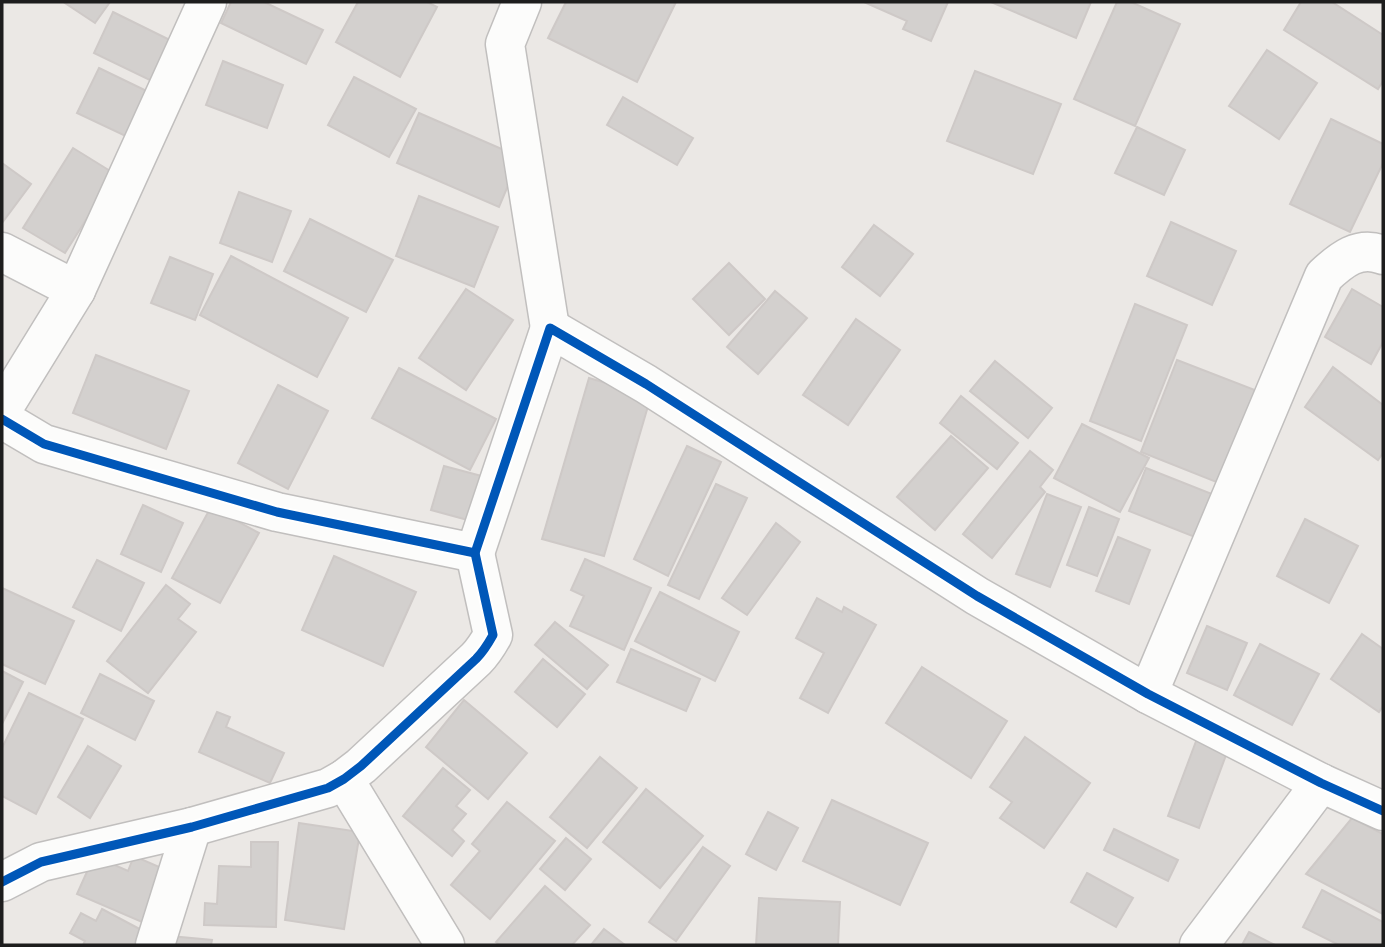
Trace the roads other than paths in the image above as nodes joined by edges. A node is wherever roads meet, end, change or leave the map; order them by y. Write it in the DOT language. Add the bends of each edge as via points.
graph roads {
  1 [pos="522,2"];
  2 [pos="195,8"];
  3 [pos="2,252"];
  4 [pos="1383,255"];
  5 [pos="76,290"];
  6 [pos="550,328"];
  7 [pos="2,410"];
  8 [pos="2,419"];
  9 [pos="475,553"];
  10 [pos="1148,694"];
  11 [pos="344,779"];
  12 [pos="1321,783"];
  13 [pos="1383,811"];
  14 [pos="192,827"];
  15 [pos="2,882"];
  16 [pos="155,945"];
  17 [pos="445,945"];
  18 [pos="1199,945"];
  1 -- 6 [label="street" via="505,44"];
  2 -- 5 [label="street"];
  3 -- 5 [label="street"];
  4 -- 10 [label="street" via="1358,252 1324,276"];
  5 -- 7 [label="street"];
  6 -- 9 [label="street"];
  6 -- 10 [label="street" via="646,384 977,596"];
  8 -- 9 [label="street" via="44,444 277,512"];
  9 -- 11 [label="street" via="493,635 476,659"];
  10 -- 12 [label="street"];
  11 -- 14 [label="street" via="328,788"];
  11 -- 17 [label="street"];
  12 -- 13 [label="street"];
  12 -- 18 [label="street"];
  14 -- 15 [label="street" via="41,862"];
  14 -- 16 [label="street"];
}
